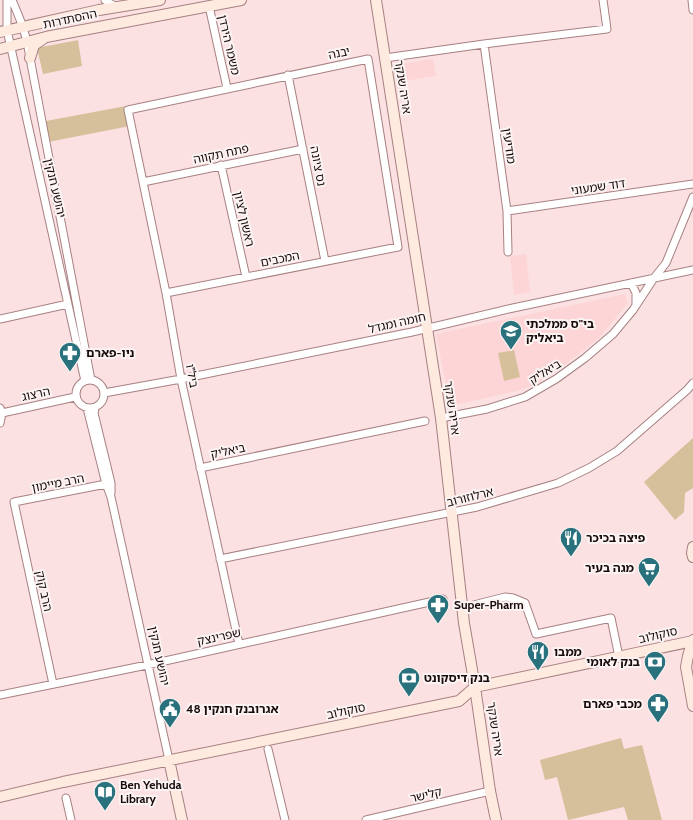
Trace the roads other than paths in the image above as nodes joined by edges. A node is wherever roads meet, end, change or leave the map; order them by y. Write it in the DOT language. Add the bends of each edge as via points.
graph roads {
  1 [pos="7,0"];
  2 [pos="12,0"];
  3 [pos="101,0"];
  4 [pos="105,0"];
  5 [pos="160,0"];
  6 [pos="241,0"];
  7 [pos="376,0"];
  8 [pos="602,0"];
  9 [pos="692,0"];
  10 [pos="209,6"];
  11 [pos="118,7"];
  12 [pos="99,10"];
  13 [pos="693,10"];
  14 [pos="24,26"];
  15 [pos="3,31"];
  16 [pos="46,37"];
  17 [pos="28,42"];
  18 [pos="484,44"];
  19 [pos="10,46"];
  20 [pos="0,49"];
  21 [pos="30,58"];
  22 [pos="385,58"];
  23 [pos="288,75"];
  24 [pos="228,88"];
  25 [pos="128,110"];
  26 [pos="303,148"];
  27 [pos="221,165"];
  28 [pos="143,182"];
  29 [pos="693,184"];
  30 [pos="693,197"];
  31 [pos="507,211"];
  32 [pos="398,247"];
  33 [pos="508,252"];
  34 [pos="325,261"];
  35 [pos="666,263"];
  36 [pos="693,270"];
  37 [pos="672,275"];
  38 [pos="246,277"];
  39 [pos="654,278"];
  40 [pos="631,283"];
  41 [pos="166,293"];
  42 [pos="68,304"];
  43 [pos="636,304"];
  44 [pos="0,319"];
  45 [pos="428,328"];
  46 [pos="181,379"];
  47 [pos="88,380"];
  48 [pos="693,383"];
  49 [pos="104,393"];
  50 [pos="75,397"];
  51 [pos="87,408"];
  52 [pos="95,408"];
  53 [pos="1,410"];
  54 [pos="441,418"];
  55 [pos="425,421"];
  56 [pos="0,423"];
  57 [pos="200,468"];
  58 [pos="106,484"];
  59 [pos="111,497"];
  60 [pos="14,502"];
  61 [pos="453,512"];
  62 [pos="693,547"];
  63 [pos="693,557"];
  64 [pos="220,559"];
  65 [pos="443,599"];
  66 [pos="462,608"];
  67 [pos="693,640"];
  68 [pos="239,644"];
  69 [pos="690,656"];
  70 [pos="619,657"];
  71 [pos="147,665"];
  72 [pos="53,684"];
  73 [pos="476,687"];
  74 [pos="0,695"];
  75 [pos="693,706"];
  76 [pos="268,749"];
  77 [pos="169,760"];
  78 [pos="490,791"];
  79 [pos="0,797"];
  80 [pos="66,798"];
  81 [pos="376,819"];
  82 [pos="71,820"];
  83 [pos="182,820"];
  84 [pos="285,820"];
  85 [pos="366,820"];
  86 [pos="496,820"];
  1 -- 15 [label="street, יהושע חנקין"];
  2 -- 14 [label="street, יהושע חנקין"];
  3 -- 12 [label="street"];
  4 -- 11 [label="street"];
  5 -- 11 [label="street, ההסתדרות"];
  6 -- 10 [label="street, ההסתדרות"];
  7 -- 22 [label="street, אריה שנקר"];
  8 -- 18 [label="street" via="607,29"];
  9 -- 13 [label="street"];
  10 -- 16 [label="street, ההסתדרות"];
  10 -- 24 [label="street, משמר הירדן"];
  11 -- 12 [label="street, ההסתדרות"];
  12 -- 14 [label="street, ההסתדרות"];
  14 -- 15 [label="street, ההסתדרות"];
  14 -- 17 [label="street, יהושע חנקין"];
  15 -- 19 [label="street, יהושע חנקין"];
  16 -- 17 [label="street, ההסתדרות"];
  16 -- 21 [label="street" via="34,45"];
  17 -- 19 [label="street, ההסתדרות"];
  17 -- 21 [label="street, יהושע חנקין"];
  18 -- 22 [label="street"];
  18 -- 31 [label="street, מודיעין"];
  19 -- 20 [label="street, ההסתדרות"];
  19 -- 42 [label="street, יהושע חנקין"];
  21 -- 47 [label="street, יהושע חנקין"];
  22 -- 45 [label="street, אריה שנקר"];
  23 -- 24 [label="street, יבנה"];
  23 -- 26 [label="street, נס ציונה"];
  23 -- 32 [label="street, יבנה" via="368,59"];
  24 -- 25 [label="street, יבנה"];
  25 -- 28 [label="street, ביל\"ו"];
  26 -- 27 [label="street, פתח תקווה"];
  26 -- 34 [label="street, נס ציונה"];
  27 -- 28 [label="street, פתח תקווה"];
  27 -- 38 [label="street, ראשון לציון"];
  28 -- 41 [label="street, ביל\"ו"];
  29 -- 31 [label="street, דוד שמעוני"];
  30 -- 35 [label="street, ביאליק"];
  31 -- 33 [label="street, מודיעין"];
  32 -- 34 [label="street, המכבים"];
  34 -- 38 [label="street, המכבים"];
  35 -- 37 [label="street"];
  35 -- 39 [label="street, ביאליק"];
  36 -- 37 [label="street, חומה ומגדל"];
  37 -- 39 [label="street, חומה ומגדל"];
  38 -- 41 [label="street, המכבים"];
  39 -- 40 [label="street, חומה ומגדל"];
  39 -- 43 [label="street, ביאליק"];
  40 -- 43 [label="street" via="636,293"];
  40 -- 45 [label="street, חומה ומגדל"];
  41 -- 46 [label="street, ביל\"ו"];
  42 -- 44 [label="street"];
  42 -- 47 [label="street, יהושע חנקין"];
  43 -- 54 [label="street, ביאליק" via="612,334 556,379 525,397 487,409"];
  45 -- 46 [label="street, חומה ומגדל"];
  45 -- 54 [label="street, אריה שנקר"];
  46 -- 49 [label="street, חומה ומגדל"];
  46 -- 57 [label="street, ביל\"ו"];
  47 -- 49 [label="street" via="100,384"];
  47 -- 50 [label="street" via="76,389"];
  48 -- 61 [label="street, ארלוזורוב" via="646,428 617,451 589,468 558,483"];
  49 -- 52 [label="street" via="102,402"];
  50 -- 51 [label="street" via="79,404"];
  50 -- 53 [label="street, הרצוג"];
  51 -- 52 [label="street"];
  51 -- 58 [label="street, יהושע חנקין"];
  52 -- 59 [label="street, יהושע חנקין" via="94,414 111,483"];
  53 -- 56 [label="street, הרצוג"];
  54 -- 61 [label="street, אריה שנקר"];
  55 -- 57 [label="street, ביאליק"];
  57 -- 64 [label="street, ביל\"ו"];
  58 -- 59 [label="street, יהושע חנקין"];
  58 -- 60 [label="street, הרב מיימון"];
  59 -- 71 [label="street, יהושע חנקין"];
  60 -- 72 [label="street, הרב קוק"];
  61 -- 64 [label="street, ארלוזורוב"];
  61 -- 66 [label="street, אריה שנקר"];
  62 -- 63 [label="street"];
  64 -- 68 [label="street, ביל\"ו"];
  65 -- 68 [label="street, שפרינצק"];
  66 -- 70 [label="street" via="505,597 520,600 527,607 536,634 611,618"];
  66 -- 73 [label="street, אריה שנקר"];
  67 -- 69 [label="street"];
  67 -- 70 [label="street, סוקולוב"];
  68 -- 71 [label="street, שפרינצק"];
  69 -- 75 [label="street" via="686,667"];
  70 -- 73 [label="street, סוקולוב"];
  71 -- 72 [label="street, שפרינצק"];
  71 -- 77 [label="street, יהושע חנקין"];
  72 -- 74 [label="street, שפרינצק"];
  73 -- 77 [label="street, סוקולוב" via="459,701"];
  73 -- 78 [label="street, אריה שנקר"];
  76 -- 84 [label="street"];
  77 -- 79 [label="street, סוקולוב"];
  77 -- 83 [label="street, יהושע חנקין"];
  78 -- 81 [label="street, קלישר"];
  78 -- 86 [label="street, אריה שנקר"];
  80 -- 82 [label="street"];
  81 -- 85 [label="street, קלישר"];
}
